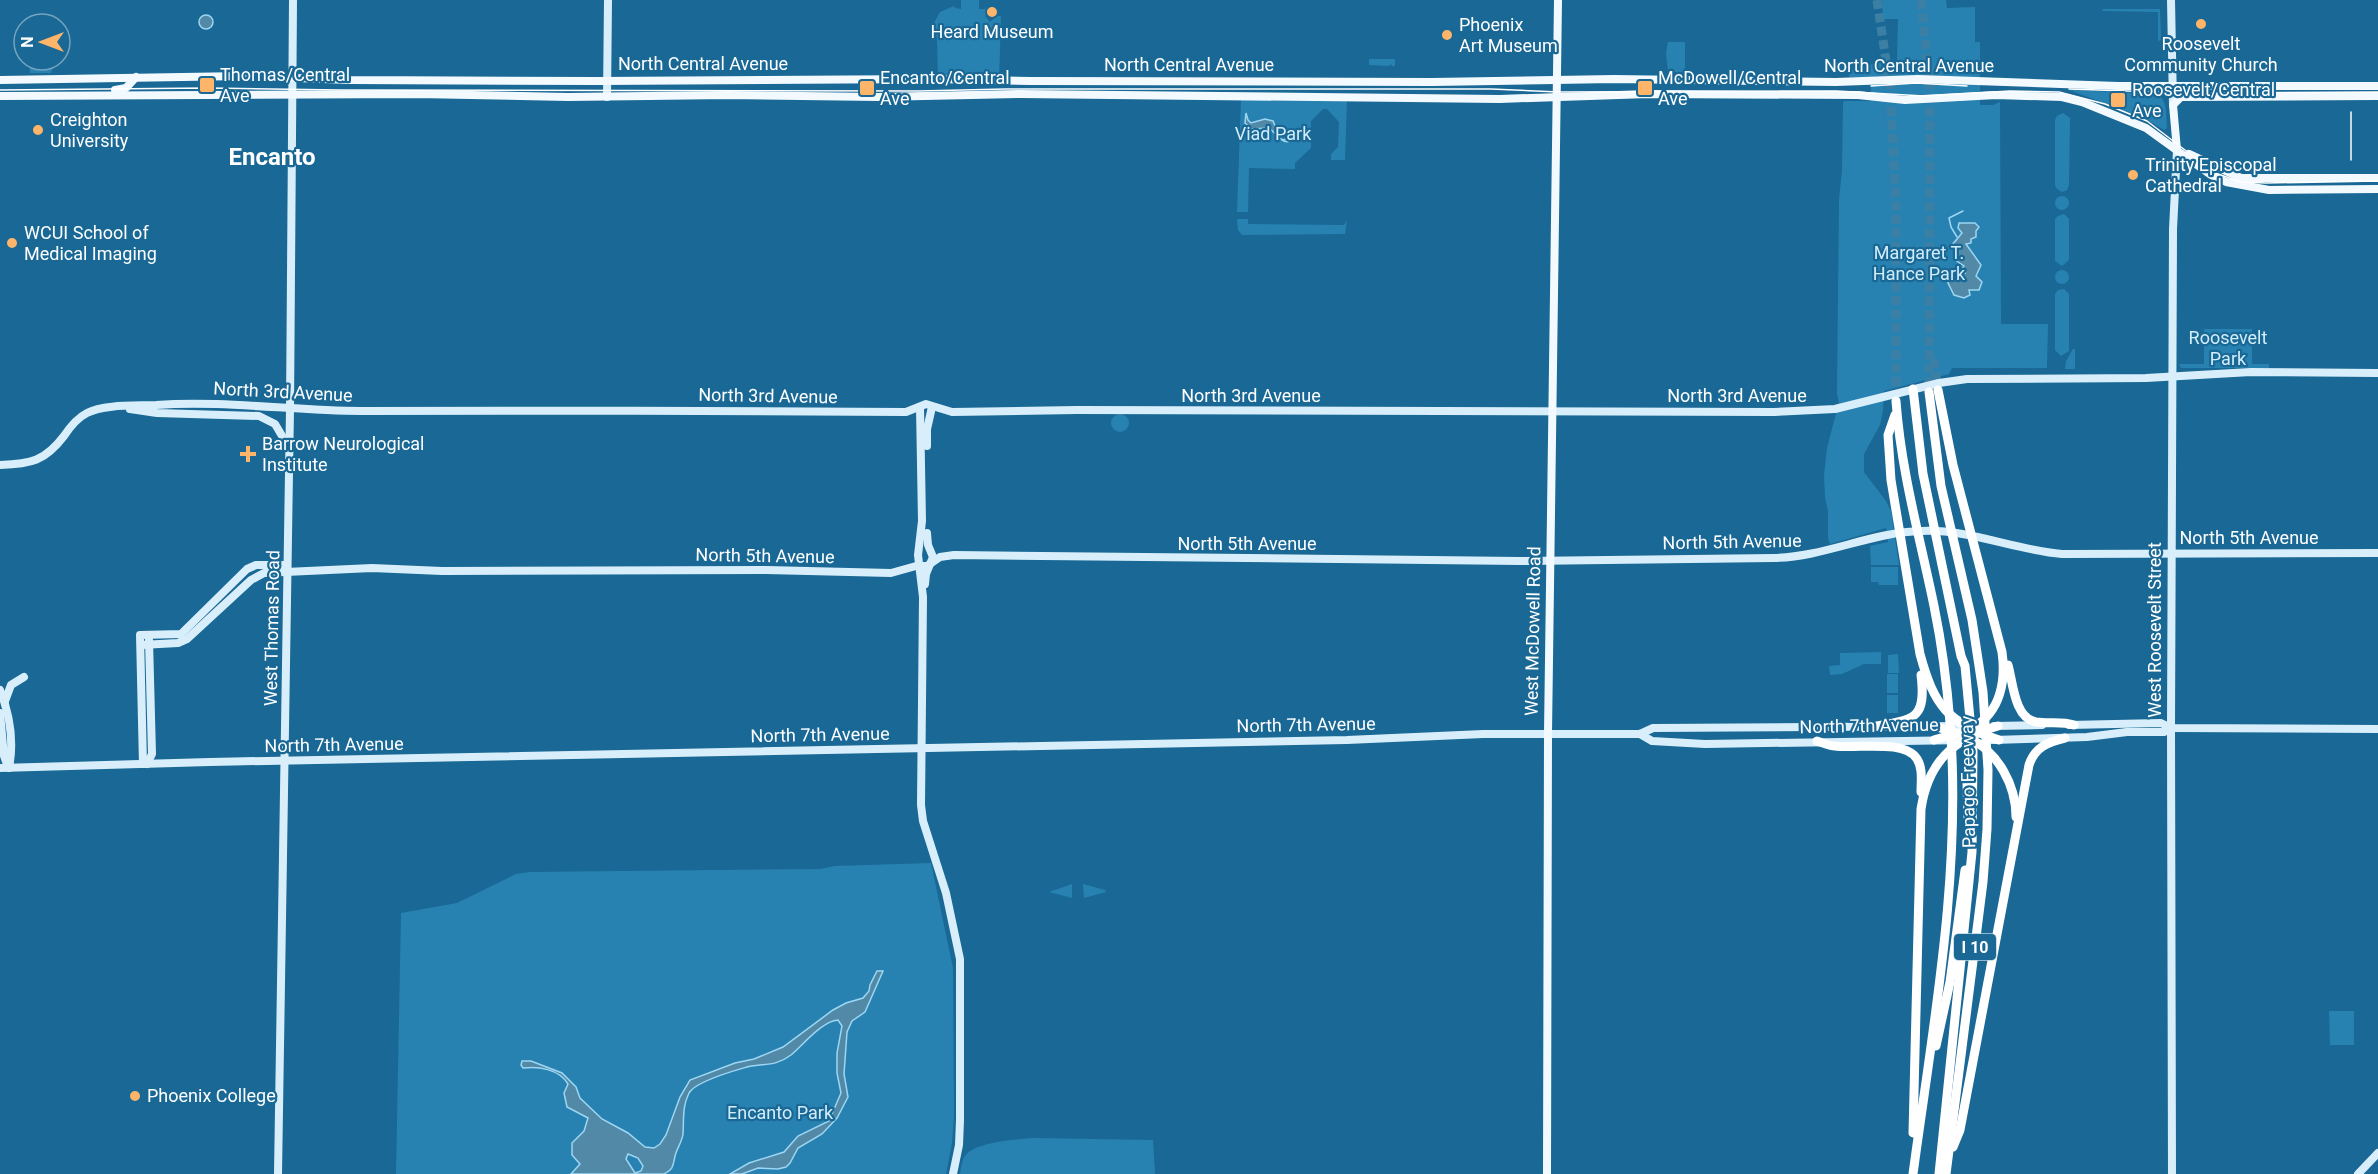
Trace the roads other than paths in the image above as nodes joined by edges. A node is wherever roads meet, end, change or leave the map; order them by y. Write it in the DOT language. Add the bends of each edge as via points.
graph roads {
  1 [pos="293,0"];
  2 [pos="608,0"];
  3 [pos="1557,0"];
  4 [pos="2171,0"];
  5 [pos="136,77"];
  6 [pos="0,80"];
  7 [pos="293,80"];
  8 [pos="1346,82"];
  9 [pos="2173,86"];
  10 [pos="2243,86"];
  11 [pos="2378,86"];
  12 [pos="1558,88"];
  13 [pos="607,89"];
  14 [pos="293,94"];
  15 [pos="89,95"];
  16 [pos="0,96"];
  17 [pos="1288,96"];
  18 [pos="2304,96"];
  19 [pos="2378,96"];
  20 [pos="2173,105"];
  21 [pos="2179,152"];
  22 [pos="2378,178"];
  23 [pos="2378,189"];
  24 [pos="2378,372"];
  25 [pos="2173,375"];
  26 [pos="1913,393"];
  27 [pos="920,407"];
  28 [pos="933,407"];
  29 [pos="124,408"];
  30 [pos="290,410"];
  31 [pos="1553,412"];
  32 [pos="249,415"];
  33 [pos="289,448"];
  34 [pos="0,465"];
  35 [pos="1935,531"];
  36 [pos="2172,553"];
  37 [pos="2378,553"];
  38 [pos="1551,561"];
  39 [pos="931,564"];
  40 [pos="921,565"];
  41 [pos="287,568"];
  42 [pos="903,570"];
  43 [pos="921,581"];
  44 [pos="923,597"];
  45 [pos="2002,652"];
  46 [pos="1920,654"];
  47 [pos="1961,656"];
  48 [pos="24,677"];
  49 [pos="0,692"];
  50 [pos="5,702"];
  51 [pos="0,713"];
  52 [pos="2074,725"];
  53 [pos="1934,726"];
  54 [pos="1998,726"];
  55 [pos="1872,728"];
  56 [pos="2171,728"];
  57 [pos="2378,729"];
  58 [pos="1548,733"];
  59 [pos="1968,733"];
  60 [pos="1640,734"];
  61 [pos="2065,738"];
  62 [pos="1934,740"];
  63 [pos="1999,740"];
  64 [pos="1817,741"];
  65 [pos="921,748"];
  66 [pos="284,761"];
  67 [pos="145,764"];
  68 [pos="4,768"];
  69 [pos="1921,809"];
  70 [pos="2013,846"];
  71 [pos="1924,1092"];
  72 [pos="2378,1153"];
  73 [pos="1948,1161"];
  74 [pos="278,1174"];
  75 [pos="953,1174"];
  76 [pos="1547,1174"];
  77 [pos="1912,1174"];
  78 [pos="1939,1174"];
  79 [pos="1947,1174"];
  80 [pos="2172,1174"];
  81 [pos="2358,1174"];
  1 -- 7 [label="street, West Thomas Road"];
  2 -- 13 [label="street"];
  3 -- 12 [label="main road, West McDowell Road"];
  4 -- 9 [label="street, West Roosevelt Street"];
  5 -- 6 [label="main road, North Central Avenue"];
  5 -- 7 [label="main road, North Central Avenue"];
  5 -- 15 [label="main road" via="123,90"];
  7 -- 13 [label="main road, North Central Avenue"];
  7 -- 14 [label="street, West Thomas Road"];
  8 -- 12 [label="main road, North Central Avenue"];
  8 -- 13 [label="main road, North Central Avenue" via="931,79"];
  8 -- 17 [label="main road" via="1335,93"];
  9 -- 10 [label="main road, North Central Avenue"];
  9 -- 12 [label="main road, North Central Avenue" via="1918,80"];
  9 -- 20 [label="street, West Roosevelt Street"];
  10 -- 11 [label="main road, North Central Avenue"];
  10 -- 18 [label="main road"];
  12 -- 17 [label="main road, North Central Avenue" via="1488,99"];
  12 -- 21 [label="main road, North Central Avenue" via="1905,100 2047,96 2073,99 2146,128"];
  12 -- 31 [label="main road, West McDowell Road"];
  13 -- 14 [label="main road, North Central Avenue"];
  13 -- 17 [label="main road, North Central Avenue" via="878,97 1020,93"];
  14 -- 15 [label="main road, North Central Avenue"];
  14 -- 30 [label="street, West Thomas Road"];
  15 -- 16 [label="main road, North Central Avenue"];
  18 -- 19 [label="main road"];
  18 -- 20 [label="main road" via="2185,96"];
  20 -- 21 [label="main road, West Roosevelt Street"];
  21 -- 22 [label="main road" via="2192,154 2241,178"];
  21 -- 23 [label="main road" via="2226,182 2251,188"];
  21 -- 25 [label="street, West Roosevelt Street" via="2173,229"];
  24 -- 25 [label="street, North 3rd Avenue"];
  25 -- 26 [label="street, North 3rd Avenue" via="1980,378 1948,381"];
  25 -- 36 [label="street, West Roosevelt Street"];
  26 -- 31 [label="street, North 3rd Avenue" via="1821,410"];
  26 -- 35 [label="highway"];
  27 -- 28 [label="street, North 3rd Avenue"];
  27 -- 30 [label="street, North 3rd Avenue" via="906,412"];
  27 -- 40 [label="street"];
  28 -- 31 [label="street, North 3rd Avenue" via="978,412"];
  28 -- 39 [label="street" via="927,437 927,541 933,555"];
  29 -- 30 [label="street, North 3rd Avenue" via="206,404"];
  29 -- 32 [label="street, North 3rd Avenue" via="157,413"];
  29 -- 34 [label="street, North 3rd Avenue" via="88,413 35,461"];
  30 -- 32 [label="street" via="257,411"];
  30 -- 33 [label="street, West Thomas Road"];
  31 -- 38 [label="main road, West McDowell Road"];
  32 -- 33 [label="street, North 3rd Avenue" via="272,420"];
  33 -- 41 [label="street, West Thomas Road"];
  35 -- 36 [label="street, North 5th Avenue" via="2040,552"];
  35 -- 38 [label="street, North 5th Avenue" via="1882,536 1790,558"];
  35 -- 47 [label="highway"];
  36 -- 37 [label="street, North 5th Avenue"];
  36 -- 56 [label="street, West Roosevelt Street"];
  38 -- 39 [label="street, North 5th Avenue" via="954,555 940,557"];
  38 -- 58 [label="main road, West McDowell Road"];
  39 -- 40 [label="street, North 5th Avenue"];
  39 -- 44 [label="street"];
  40 -- 42 [label="street, North 5th Avenue"];
  40 -- 43 [label="street"];
  41 -- 42 [label="street, North 5th Avenue" via="891,573"];
  41 -- 66 [label="street, West Thomas Road"];
  41 -- 67 [label="street, North 5th Avenue" via="258,574 200,622 183,642 145,639"];
  42 -- 43 [label="street" via="914,573"];
  43 -- 44 [label="street"];
  44 -- 65 [label="street"];
  45 -- 52 [label="highway" via="2025,716 2034,722"];
  45 -- 59 [label="highway" via="2004,679 1998,698"];
  45 -- 73 [label="highway, Papago Freeway / I 10" via="1934,391 1941,486 1973,630 1983,692 1988,770 1983,882"];
  46 -- 55 [label="highway" via="1923,699 1917,712 1902,723"];
  46 -- 59 [label="highway" via="1936,697"];
  46 -- 71 [label="highway, Papago Freeway / I 10" via="1889,459 1888,435 1896,405 1908,491 1940,639 1952,758 1948,903"];
  47 -- 71 [label="highway" via="1968,822 1964,880 1946,1004"];
  47 -- 78 [label="highway" via="1973,751 1973,832"];
  48 -- 50 [label="street" via="11,685"];
  49 -- 50 [label="street"];
  50 -- 68 [label="street" via="11,756"];
  51 -- 68 [label="street"];
  52 -- 54 [label="street"];
  52 -- 56 [label="street" via="2162,723"];
  53 -- 55 [label="street, North 7th Avenue"];
  53 -- 59 [label="highway"];
  54 -- 59 [label="highway"];
  55 -- 60 [label="street, North 7th Avenue" via="1653,728"];
  56 -- 57 [label="street"];
  56 -- 61 [label="street" via="2164,732"];
  56 -- 80 [label="street, West Roosevelt Street"];
  58 -- 60 [label="street, North 7th Avenue"];
  58 -- 65 [label="street, North 7th Avenue"];
  58 -- 76 [label="main road, West McDowell Road"];
  59 -- 62 [label="highway"];
  59 -- 63 [label="highway"];
  59 -- 69 [label="highway" via="1935,767"];
  59 -- 70 [label="highway" via="2003,770 2012,789"];
  60 -- 64 [label="street, North 7th Avenue" via="1652,741 1685,743"];
  61 -- 63 [label="street"];
  61 -- 70 [label="highway" via="2046,744 2033,754"];
  62 -- 64 [label="street, North 7th Avenue"];
  64 -- 69 [label="highway" via="1835,746 1909,751 1920,767"];
  65 -- 66 [label="street, North 7th Avenue"];
  65 -- 75 [label="street" via="921,814 946,894 960,959 960,1120"];
  66 -- 67 [label="street, North 7th Avenue"];
  66 -- 74 [label="street, West Thomas Road"];
  67 -- 68 [label="street, North 7th Avenue"];
  69 -- 77 [label="highway"];
  70 -- 73 [label="highway" via="1960,1130"];
  71 -- 77 [label="highway, Papago Freeway / I 10"];
  72 -- 81 [label="street"];
  73 -- 79 [label="highway, Papago Freeway / I 10"];
}
